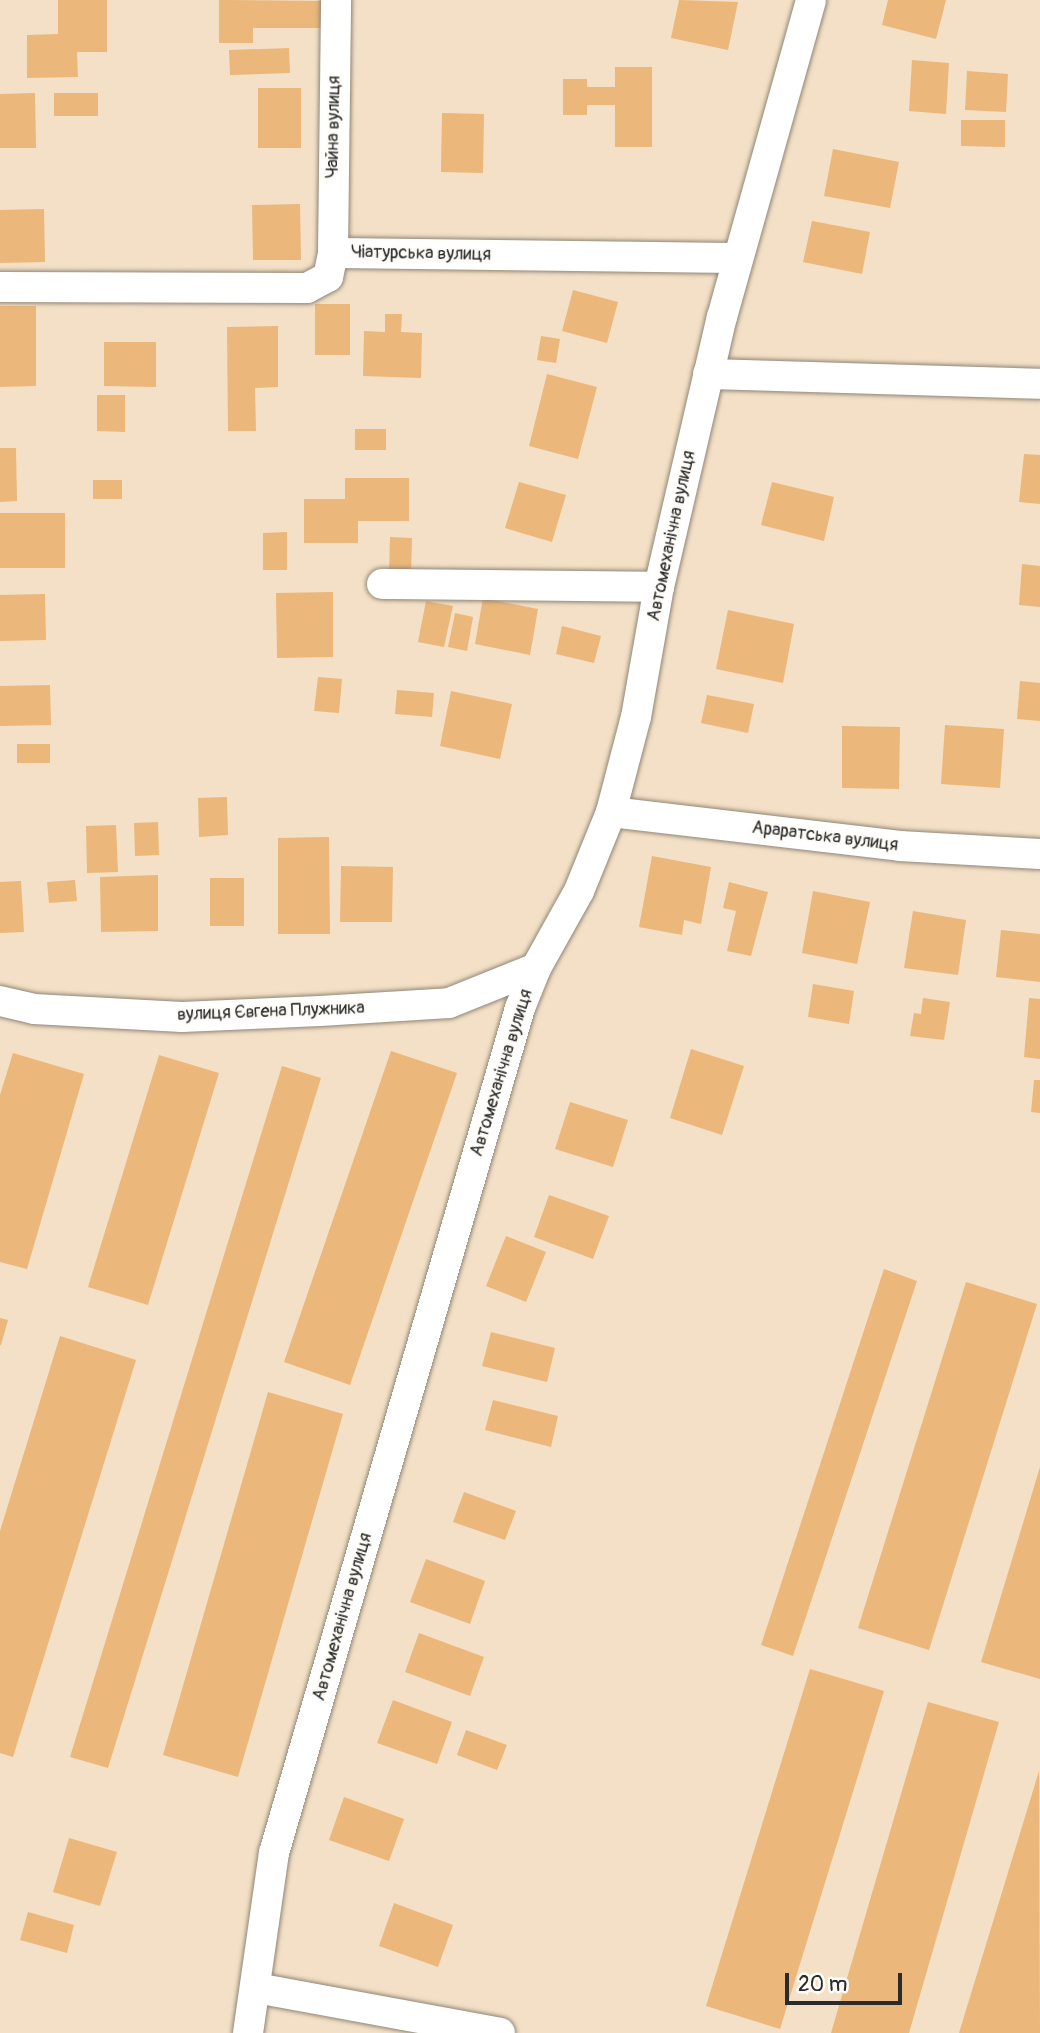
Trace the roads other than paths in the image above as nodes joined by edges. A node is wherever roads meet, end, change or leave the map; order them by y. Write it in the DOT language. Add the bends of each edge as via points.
graph roads {
  1 [pos="336,0"];
  2 [pos="811,0"];
  3 [pos="332,253"];
  4 [pos="738,258"];
  5 [pos="0,287"];
  6 [pos="708,374"];
  7 [pos="1040,384"];
  8 [pos="382,584"];
  9 [pos="659,587"];
  10 [pos="611,812"];
  11 [pos="1040,854"];
  12 [pos="536,968"];
  13 [pos="0,1000"];
  14 [pos="256,1988"];
  15 [pos="248,2033"];
  16 [pos="500,2033"];
  1 -- 3 [label="street, Чайна вулиця"];
  2 -- 4 [label="street, Автомеханічна вулиця"];
  3 -- 4 [label="street, Чіатурська вулиця"];
  3 -- 5 [label="street, Чіатурська вулиця" via="328,278 307,288"];
  4 -- 6 [label="street, Автомеханічна вулиця"];
  6 -- 7 [label="street"];
  6 -- 9 [label="street, Автомеханічна вулиця"];
  8 -- 9 [label="street"];
  9 -- 10 [label="street, Автомеханічна вулиця" via="636,717"];
  10 -- 11 [label="street, Араратська вулиця" via="900,846"];
  10 -- 12 [label="street, Автомеханічна вулиця" via="579,891"];
  12 -- 13 [label="street, вулиця Євгена Плужника" via="449,1003 320,1012 182,1017 34,1009"];
  12 -- 14 [label="street, Автомеханічна вулиця" via="520,1007 274,1853"];
  14 -- 15 [label="street, Автомеханічна вулиця"];
  14 -- 16 [label="street"];
}
